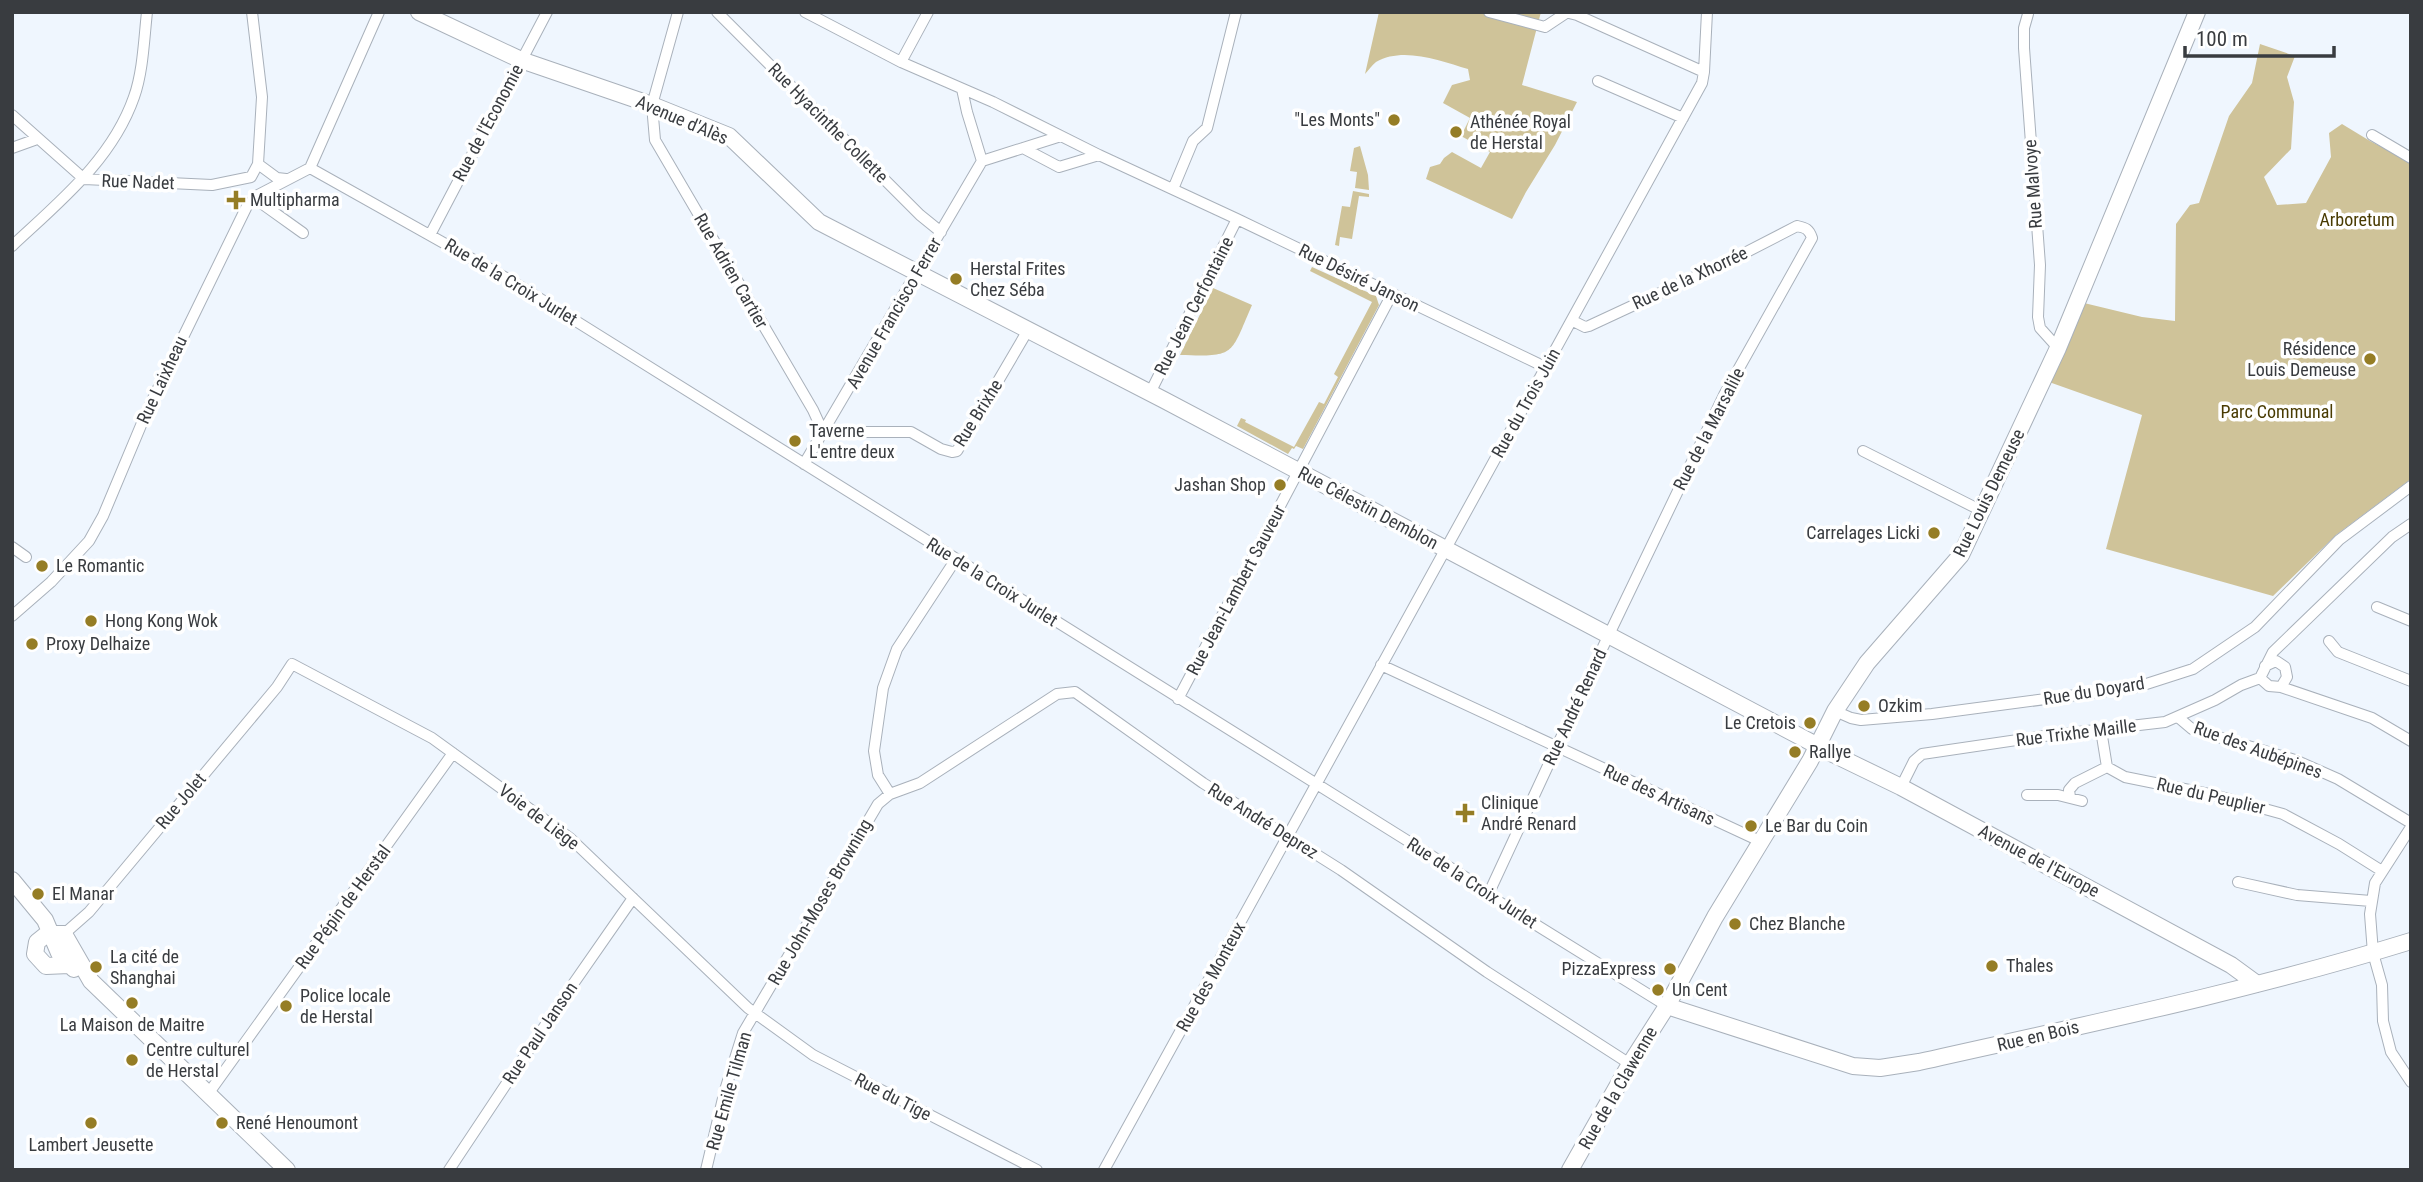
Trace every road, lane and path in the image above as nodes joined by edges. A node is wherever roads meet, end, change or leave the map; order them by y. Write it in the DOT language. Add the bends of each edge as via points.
graph roads {
  1 [pos="147,12"];
  2 [pos="252,12"];
  3 [pos="379,12"];
  4 [pos="419,12"];
  5 [pos="547,12"];
  6 [pos="678,12"];
  7 [pos="718,12"];
  8 [pos="805,12"];
  9 [pos="928,12"];
  10 [pos="1236,12"];
  11 [pos="1489,12"];
  12 [pos="1707,12"];
  13 [pos="2197,12"];
  14 [pos="1565,13"];
  15 [pos="2028,13"];
  16 [pos="521,60"];
  17 [pos="901,61"];
  18 [pos="1704,72"];
  19 [pos="1598,80"];
  20 [pos="962,89"];
  21 [pos="652,105"];
  22 [pos="12,115"];
  23 [pos="1683,118"];
  24 [pos="2372,135"];
  25 [pos="1060,136"];
  26 [pos="37,139"];
  27 [pos="12,148"];
  28 [pos="1023,148"];
  29 [pos="1099,155"];
  30 [pos="2411,158"];
  31 [pos="982,161"];
  32 [pos="258,164"];
  33 [pos="310,168"];
  34 [pos="84,179"];
  35 [pos="246,179"];
  36 [pos="286,179"];
  37 [pos="1172,189"];
  38 [pos="255,197"];
  39 [pos="1237,219"];
  40 [pos="1807,229"];
  41 [pos="941,232"];
  42 [pos="303,233"];
  43 [pos="430,234"];
  44 [pos="12,246"];
  45 [pos="918,272"];
  46 [pos="1392,294"];
  47 [pos="1573,321"];
  48 [pos="1028,330"];
  49 [pos="2058,348"];
  50 [pos="1545,367"];
  51 [pos="1150,393"];
  52 [pos="823,432"];
  53 [pos="1863,451"];
  54 [pos="804,464"];
  55 [pos="1300,472"];
  56 [pos="2411,486"];
  57 [pos="1982,511"];
  58 [pos="2411,524"];
  59 [pos="12,547"];
  60 [pos="1446,549"];
  61 [pos="26,557"];
  62 [pos="956,559"];
  63 [pos="2377,607"];
  64 [pos="12,616"];
  65 [pos="2411,621"];
  66 [pos="1609,634"];
  67 [pos="2329,641"];
  68 [pos="292,664"];
  69 [pos="1381,665"];
  70 [pos="2262,673"];
  71 [pos="2411,681"];
  72 [pos="2281,687"];
  73 [pos="1178,699"];
  74 [pos="1835,711"];
  75 [pos="2179,718"];
  76 [pos="2101,730"];
  77 [pos="2411,741"];
  78 [pos="1817,745"];
  79 [pos="1557,747"];
  80 [pos="453,753"];
  81 [pos="2107,768"];
  82 [pos="1315,784"];
  83 [pos="1901,787"];
  84 [pos="890,794"];
  85 [pos="2027,795"];
  86 [pos="2070,797"];
  87 [pos="2082,800"];
  88 [pos="2411,825"];
  89 [pos="1287,836"];
  90 [pos="1762,842"];
  91 [pos="2382,871"];
  92 [pos="12,880"];
  93 [pos="2238,882"];
  94 [pos="1488,895"];
  95 [pos="633,898"];
  96 [pos="2371,901"];
  97 [pos="58,934"];
  98 [pos="2411,941"];
  99 [pos="2372,953"];
  100 [pos="91,981"];
  101 [pos="2256,984"];
  102 [pos="1667,1006"];
  103 [pos="755,1013"];
  104 [pos="1630,1064"];
  105 [pos="2411,1082"];
  106 [pos="208,1094"];
  107 [pos="1030,1168"];
  108 [pos="287,1170"];
  109 [pos="449,1170"];
  110 [pos="706,1170"];
  111 [pos="1104,1170"];
  112 [pos="1570,1170"];
  1 -- 34 [label="street" via="134,99 113,140"];
  2 -- 32 [label="street" via="262,97"];
  3 -- 33 [label="street"];
  4 -- 16 [label="street, Avenue d'Alès"];
  5 -- 16 [label="street, Rue de l'Economie"];
  6 -- 21 [label="street"];
  7 -- 41 [label="street, Rue Hyacinthe Collette"];
  8 -- 17 [label="street, Rue Désiré Janson"];
  9 -- 17 [label="street"];
  10 -- 37 [label="street" via="1207,128 1193,141"];
  11 -- 14 [label="street" via="1545,27"];
  12 -- 18 [label="street, Rue du Trois Juin"];
  13 -- 49 [label="street, Rue Louis Demeuse"];
  14 -- 18 [label="street"];
  15 -- 49 [label="street, Rue Malvoye" via="2024,38 2039,265 2038,317 2040,328"];
  16 -- 21 [label="street, Avenue d'Alès"];
  16 -- 43 [label="street, Rue de l'Economie"];
  17 -- 20 [label="street, Rue Désiré Janson"];
  18 -- 23 [label="street, Rue du Trois Juin"];
  19 -- 23 [label="street"];
  20 -- 25 [label="street, Rue Désiré Janson"];
  20 -- 31 [label="street"];
  21 -- 45 [label="street, Avenue d'Alès" via="729,136 819,222"];
  21 -- 52 [label="street, Rue Adrien Cartier" via="655,139"];
  22 -- 26 [label="street, Rue Nadet"];
  23 -- 47 [label="street, Rue du Trois Juin"];
  24 -- 30 [label="street"];
  25 -- 28 [label="street"];
  25 -- 29 [label="street, Rue Désiré Janson"];
  26 -- 27 [label="street"];
  26 -- 34 [label="street, Rue Nadet"];
  28 -- 29 [label="street" via="1059,167"];
  28 -- 31 [label="street"];
  29 -- 37 [label="street, Rue Désiré Janson"];
  31 -- 41 [label="street, Avenue Francisco Ferrer"];
  32 -- 35 [label="street"];
  32 -- 36 [label="street" via="276,178"];
  33 -- 36 [label="street"];
  33 -- 43 [label="street, Rue de la Croix Jurlet"];
  34 -- 35 [label="street, Rue Nadet" via="212,185"];
  34 -- 44 [label="street"];
  35 -- 38 [label="street" via="256,186"];
  36 -- 38 [label="street"];
  37 -- 39 [label="street, Rue Désiré Janson"];
  38 -- 42 [label="street"];
  38 -- 64 [label="street, Rue Laixheau" via="219,261 89,541"];
  39 -- 46 [label="street, Rue Désiré Janson"];
  39 -- 51 [label="street, Rue Jean Cerfontaine"];
  40 -- 47 [label="street, Rue de la Xhorrée" via="1797,226 1589,326"];
  40 -- 66 [label="street, Rue de la Marsalile" via="1812,238 1724,395"];
  41 -- 45 [label="street, Avenue Francisco Ferrer"];
  43 -- 54 [label="street, Rue de la Croix Jurlet"];
  45 -- 48 [label="street, Rue Célestin Demblon"];
  45 -- 52 [label="street, Avenue Francisco Ferrer"];
  46 -- 50 [label="street, Rue Désiré Janson"];
  46 -- 55 [label="street, Rue Jean-Lambert Sauveur"];
  47 -- 50 [label="street, Rue du Trois Juin"];
  48 -- 51 [label="street, Rue Célestin Demblon"];
  48 -- 52 [label="street, Rue Brixhe" via="957,451 941,449 911,432"];
  49 -- 57 [label="street, Rue Louis Demeuse"];
  50 -- 60 [label="street, Rue du Trois Juin"];
  51 -- 55 [label="street, Rue Célestin Demblon"];
  52 -- 54 [label="street, Avenue Francisco Ferrer"];
  53 -- 57 [label="street"];
  54 -- 62 [label="street, Rue de la Croix Jurlet"];
  55 -- 60 [label="street, Rue Célestin Demblon"];
  55 -- 73 [label="street, Rue Jean-Lambert Sauveur"];
  56 -- 74 [label="street, Rue du Doyard" via="2339,540 2255,627 2193,669 2137,687 1932,714 1861,720"];
  57 -- 74 [label="street, Rue Louis Demeuse" via="1961,555 1867,663"];
  58 -- 70 [label="street, Rue Trixhe Maille" via="2273,652"];
  59 -- 61 [label="street"];
  60 -- 66 [label="street, Rue Célestin Demblon"];
  60 -- 69 [label="street, Rue du Trois Juin"];
  62 -- 73 [label="street, Rue de la Croix Jurlet"];
  62 -- 84 [label="street" via="897,649 883,688 874,751 877,775"];
  63 -- 65 [label="street"];
  66 -- 78 [label="street, Rue Célestin Demblon"];
  66 -- 79 [label="street, Rue André Renard"];
  67 -- 71 [label="street" via="2338,652"];
  68 -- 80 [label="street, Voie de Liège" via="413,726"];
  68 -- 97 [label="street, Rue Jolet" via="89,912"];
  69 -- 79 [label="street, Rue des Artisans"];
  69 -- 82 [label="street, Rue du Trois Juin"];
  70 -- 72 [label="street" via="2269,686"];
  70 -- 72 [label="street" via="2272,662 2281,663 2287,677"];
  70 -- 75 [label="street, Rue Trixhe Maille"];
  72 -- 77 [label="street" via="2372,718"];
  73 -- 82 [label="street, Rue de la Croix Jurlet"];
  74 -- 78 [label="street, Rue Louis Demeuse"];
  75 -- 76 [label="street, Rue Trixhe Maille"];
  75 -- 88 [label="street, Rue des Aubépines" via="2192,729 2295,760 2338,779"];
  76 -- 81 [label="street"];
  76 -- 83 [label="street, Rue Trixhe Maille" via="1922,754"];
  78 -- 83 [label="street, Avenue de l'Europe"];
  78 -- 90 [label="street, Rue Louis Demeuse"];
  79 -- 90 [label="street, Rue des Artisans"];
  79 -- 94 [label="street, Rue André Renard"];
  80 -- 95 [label="street, Voie de Liège" via="570,838"];
  80 -- 106 [label="street, Rue Pépin de Herstal"];
  81 -- 86 [label="street" via="2075,783"];
  81 -- 91 [label="street, Rue du Peuplier" via="2125,777 2283,814"];
  82 -- 89 [label="street, Rue des Monteux"];
  82 -- 94 [label="street, Rue de la Croix Jurlet"];
  83 -- 101 [label="street, Avenue de l'Europe" via="2231,965"];
  84 -- 89 [label="street, Rue André Deprez" via="920,782 1057,694 1074,692"];
  84 -- 103 [label="street, Rue John-Moses Browning" via="878,804"];
  85 -- 86 [label="street"];
  86 -- 87 [label="street"];
  88 -- 91 [label="street"];
  89 -- 104 [label="street, Rue André Deprez"];
  89 -- 111 [label="street, Rue des Monteux"];
  90 -- 102 [label="street, Rue Louis Demeuse"];
  91 -- 96 [label="street"];
  92 -- 97 [label="street"];
  93 -- 96 [label="street" via="2297,895"];
  94 -- 102 [label="street, Rue de la Croix Jurlet"];
  95 -- 103 [label="street, Voie de Liège"];
  95 -- 109 [label="street, Rue Paul Janson"];
  96 -- 99 [label="street"];
  97 -- 100 [label="street"];
  97 -- 100 [label="street" via="45,935 37,942 35,954 46,965 69,965"];
  98 -- 99 [label="street, Rue en Bois"];
  99 -- 101 [label="street, Rue en Bois"];
  99 -- 105 [label="street" via="2382,985 2383,1021 2391,1052"];
  100 -- 106 [label="street"];
  101 -- 102 [label="street, Rue en Bois" via="1881,1068 1853,1066"];
  102 -- 104 [label="street, Rue de la Clawenne"];
  103 -- 107 [label="street, Rue du Tige" via="813,1055"];
  103 -- 110 [label="street, Rue Emile Tilman" via="736,1052"];
  104 -- 112 [label="street, Rue de la Clawenne"];
  106 -- 108 [label="street"];
}
